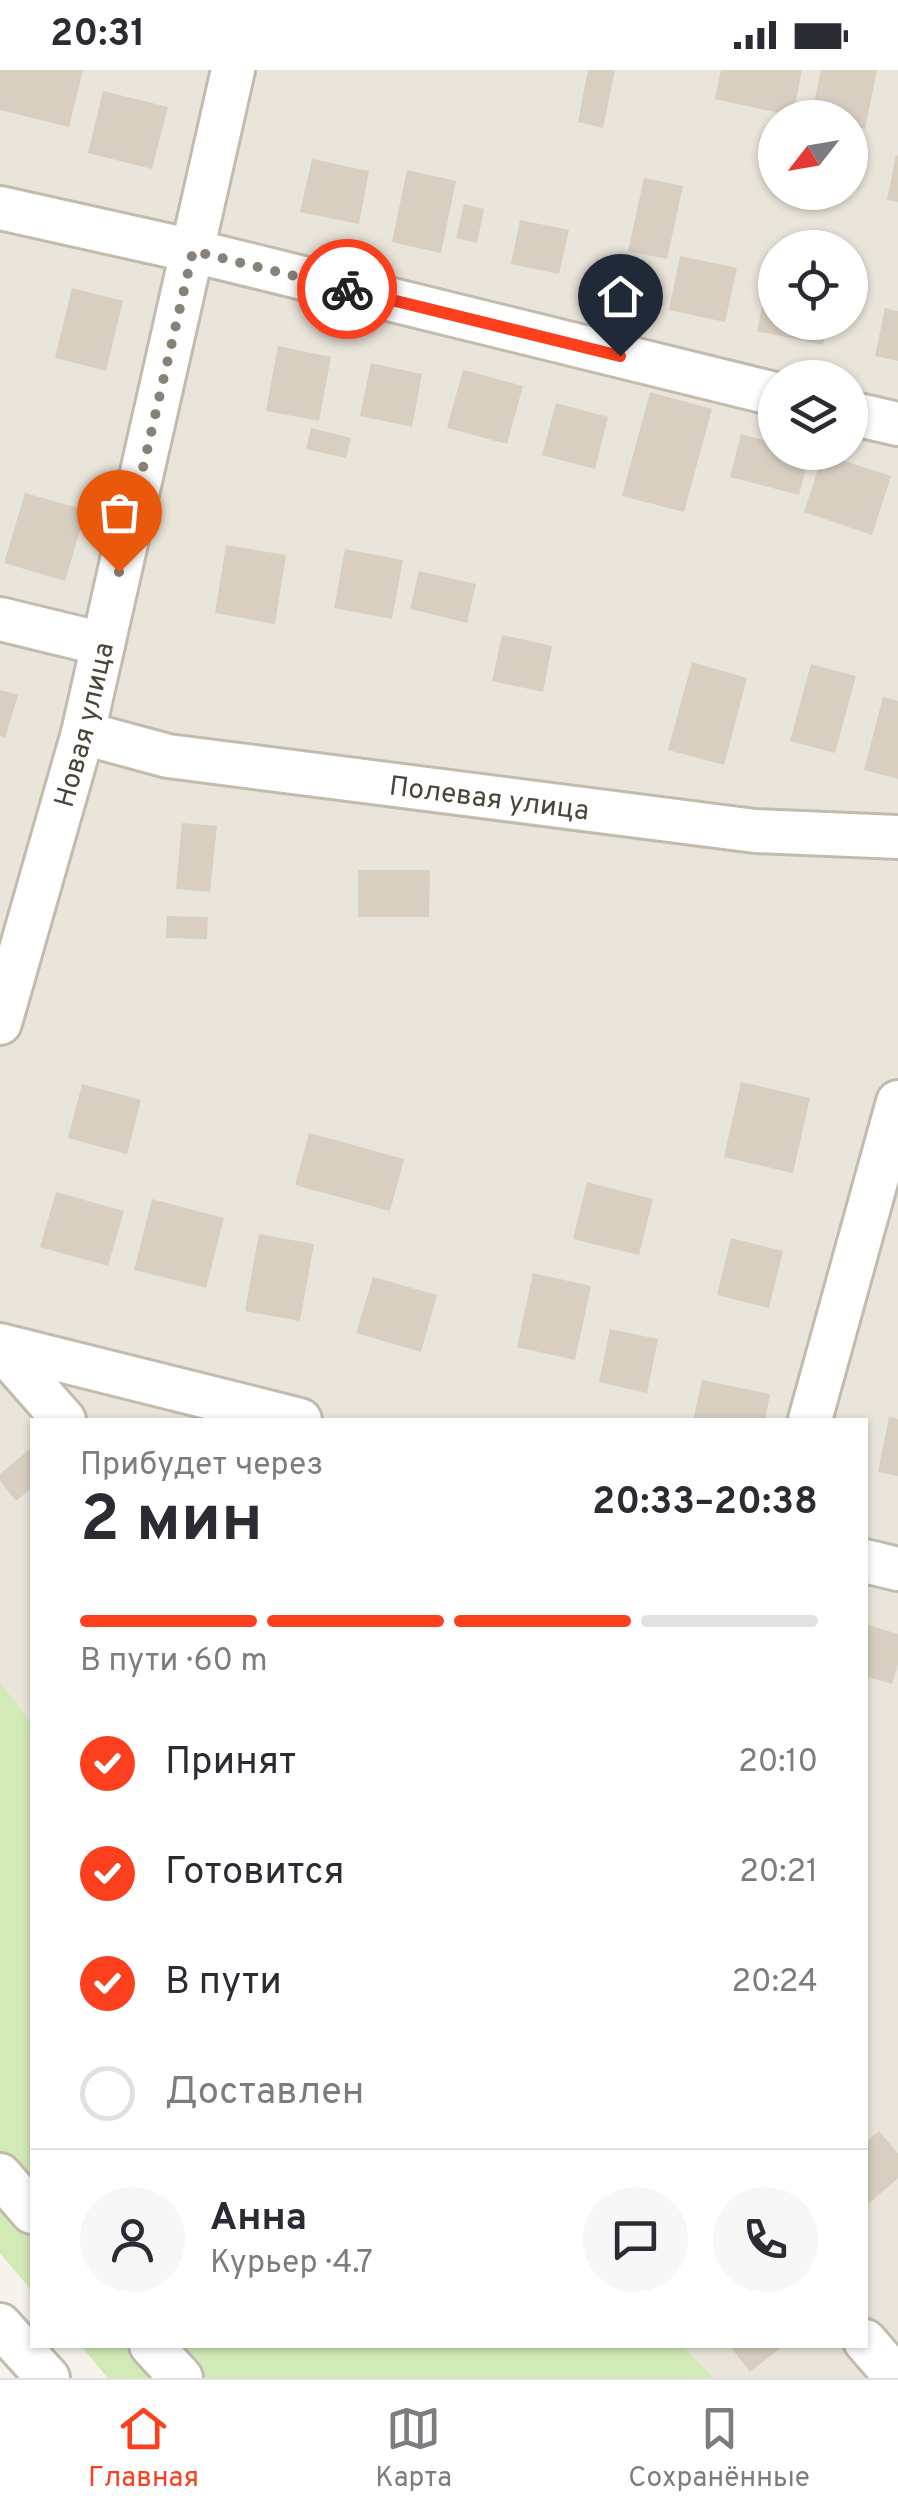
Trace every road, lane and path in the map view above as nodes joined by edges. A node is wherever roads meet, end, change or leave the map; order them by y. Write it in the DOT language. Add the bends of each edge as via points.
graph roads {
  1 [pos="233,70"];
  2 [pos="0,208"];
  3 [pos="193,251"];
  4 [pos="758,390"];
  5 [pos="868,417"];
  6 [pos="898,424"];
  7 [pos="0,618"];
  8 [pos="103,644"];
  9 [pos="83,733"];
  10 [pos="898,836"];
  11 [pos="0,1023"];
  12 [pos="898,1102"];
  13 [pos="0,1346"];
  14 [pos="62,1418"];
  15 [pos="292,1418"];
  16 [pos="811,1418"];
  17 [pos="868,1562"];
  18 [pos="898,1569"];
  19 [pos="0,2176"];
  20 [pos="30,2210"];
  21 [pos="0,2325"];
  22 [pos="868,2344"];
  23 [pos="155,2348"];
  24 [pos="48,2378"];
  25 [pos="181,2378"];
  26 [pos="897,2378"];
  1 -- 3 [label="street, Новая улица"];
  2 -- 3 [label="street"];
  3 -- 4 [label="street"];
  3 -- 8 [label="street, Новая улица"];
  5 -- 6 [label="street"];
  7 -- 8 [label="street"];
  8 -- 9 [label="street, Новая улица"];
  9 -- 10 [label="street, Полевая улица" via="168,756 736,829"];
  9 -- 11 [label="street, Новая улица"];
  12 -- 16 [label="street"];
  13 -- 14 [label="street"];
  13 -- 15 [label="street"];
  17 -- 18 [label="street"];
  19 -- 20 [label="street"];
  21 -- 24 [label="street"];
  22 -- 26 [label="street"];
  23 -- 25 [label="street"];
}
